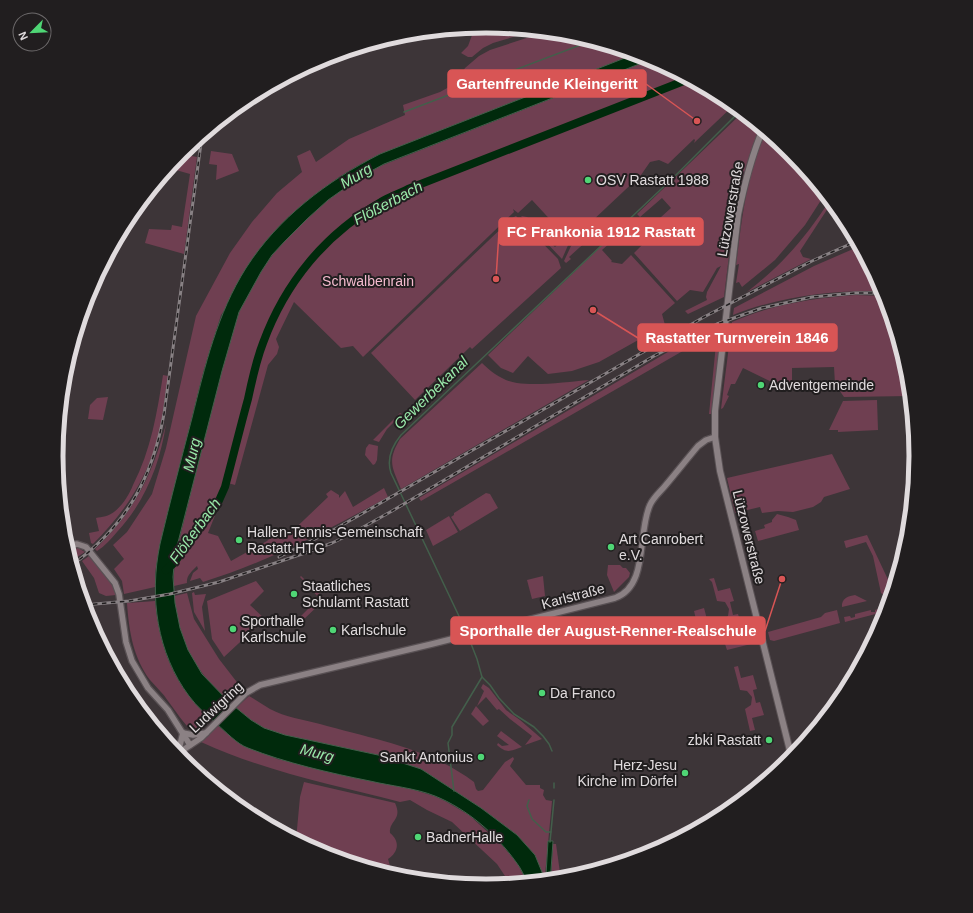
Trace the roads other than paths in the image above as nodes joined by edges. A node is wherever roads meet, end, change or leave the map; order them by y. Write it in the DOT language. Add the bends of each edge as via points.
graph roads {
  1 [pos="761,134"];
  2 [pos="715,437"];
  3 [pos="72,545"];
  4 [pos="274,682"];
  5 [pos="183,733"];
  6 [pos="199,736"];
  7 [pos="190,745"];
  8 [pos="179,748"];
  9 [pos="182,751"];
  10 [pos="790,752"];
  1 -- 2 [label="main road, Lützowerstraße" via="752,157 741,203 717,391"];
  2 -- 4 [label="street, Karlstraße" via="698,446 650,504 639,565 632,585 626,592 615,598 463,637"];
  2 -- 10 [label="main road, Lützowerstraße" via="720,471"];
  3 -- 5 [label="street" via="86,547 115,583 119,594 123,632 132,661 148,688 168,710"];
  4 -- 6 [label="street, Ludwigring" via="255,687 246,693"];
  5 -- 6 [label="street"];
  5 -- 7 [label="street"];
  5 -- 8 [label="street"];
  6 -- 7 [label="street, Ludwigring"];
  7 -- 9 [label="street, Ludwigring"];
}
